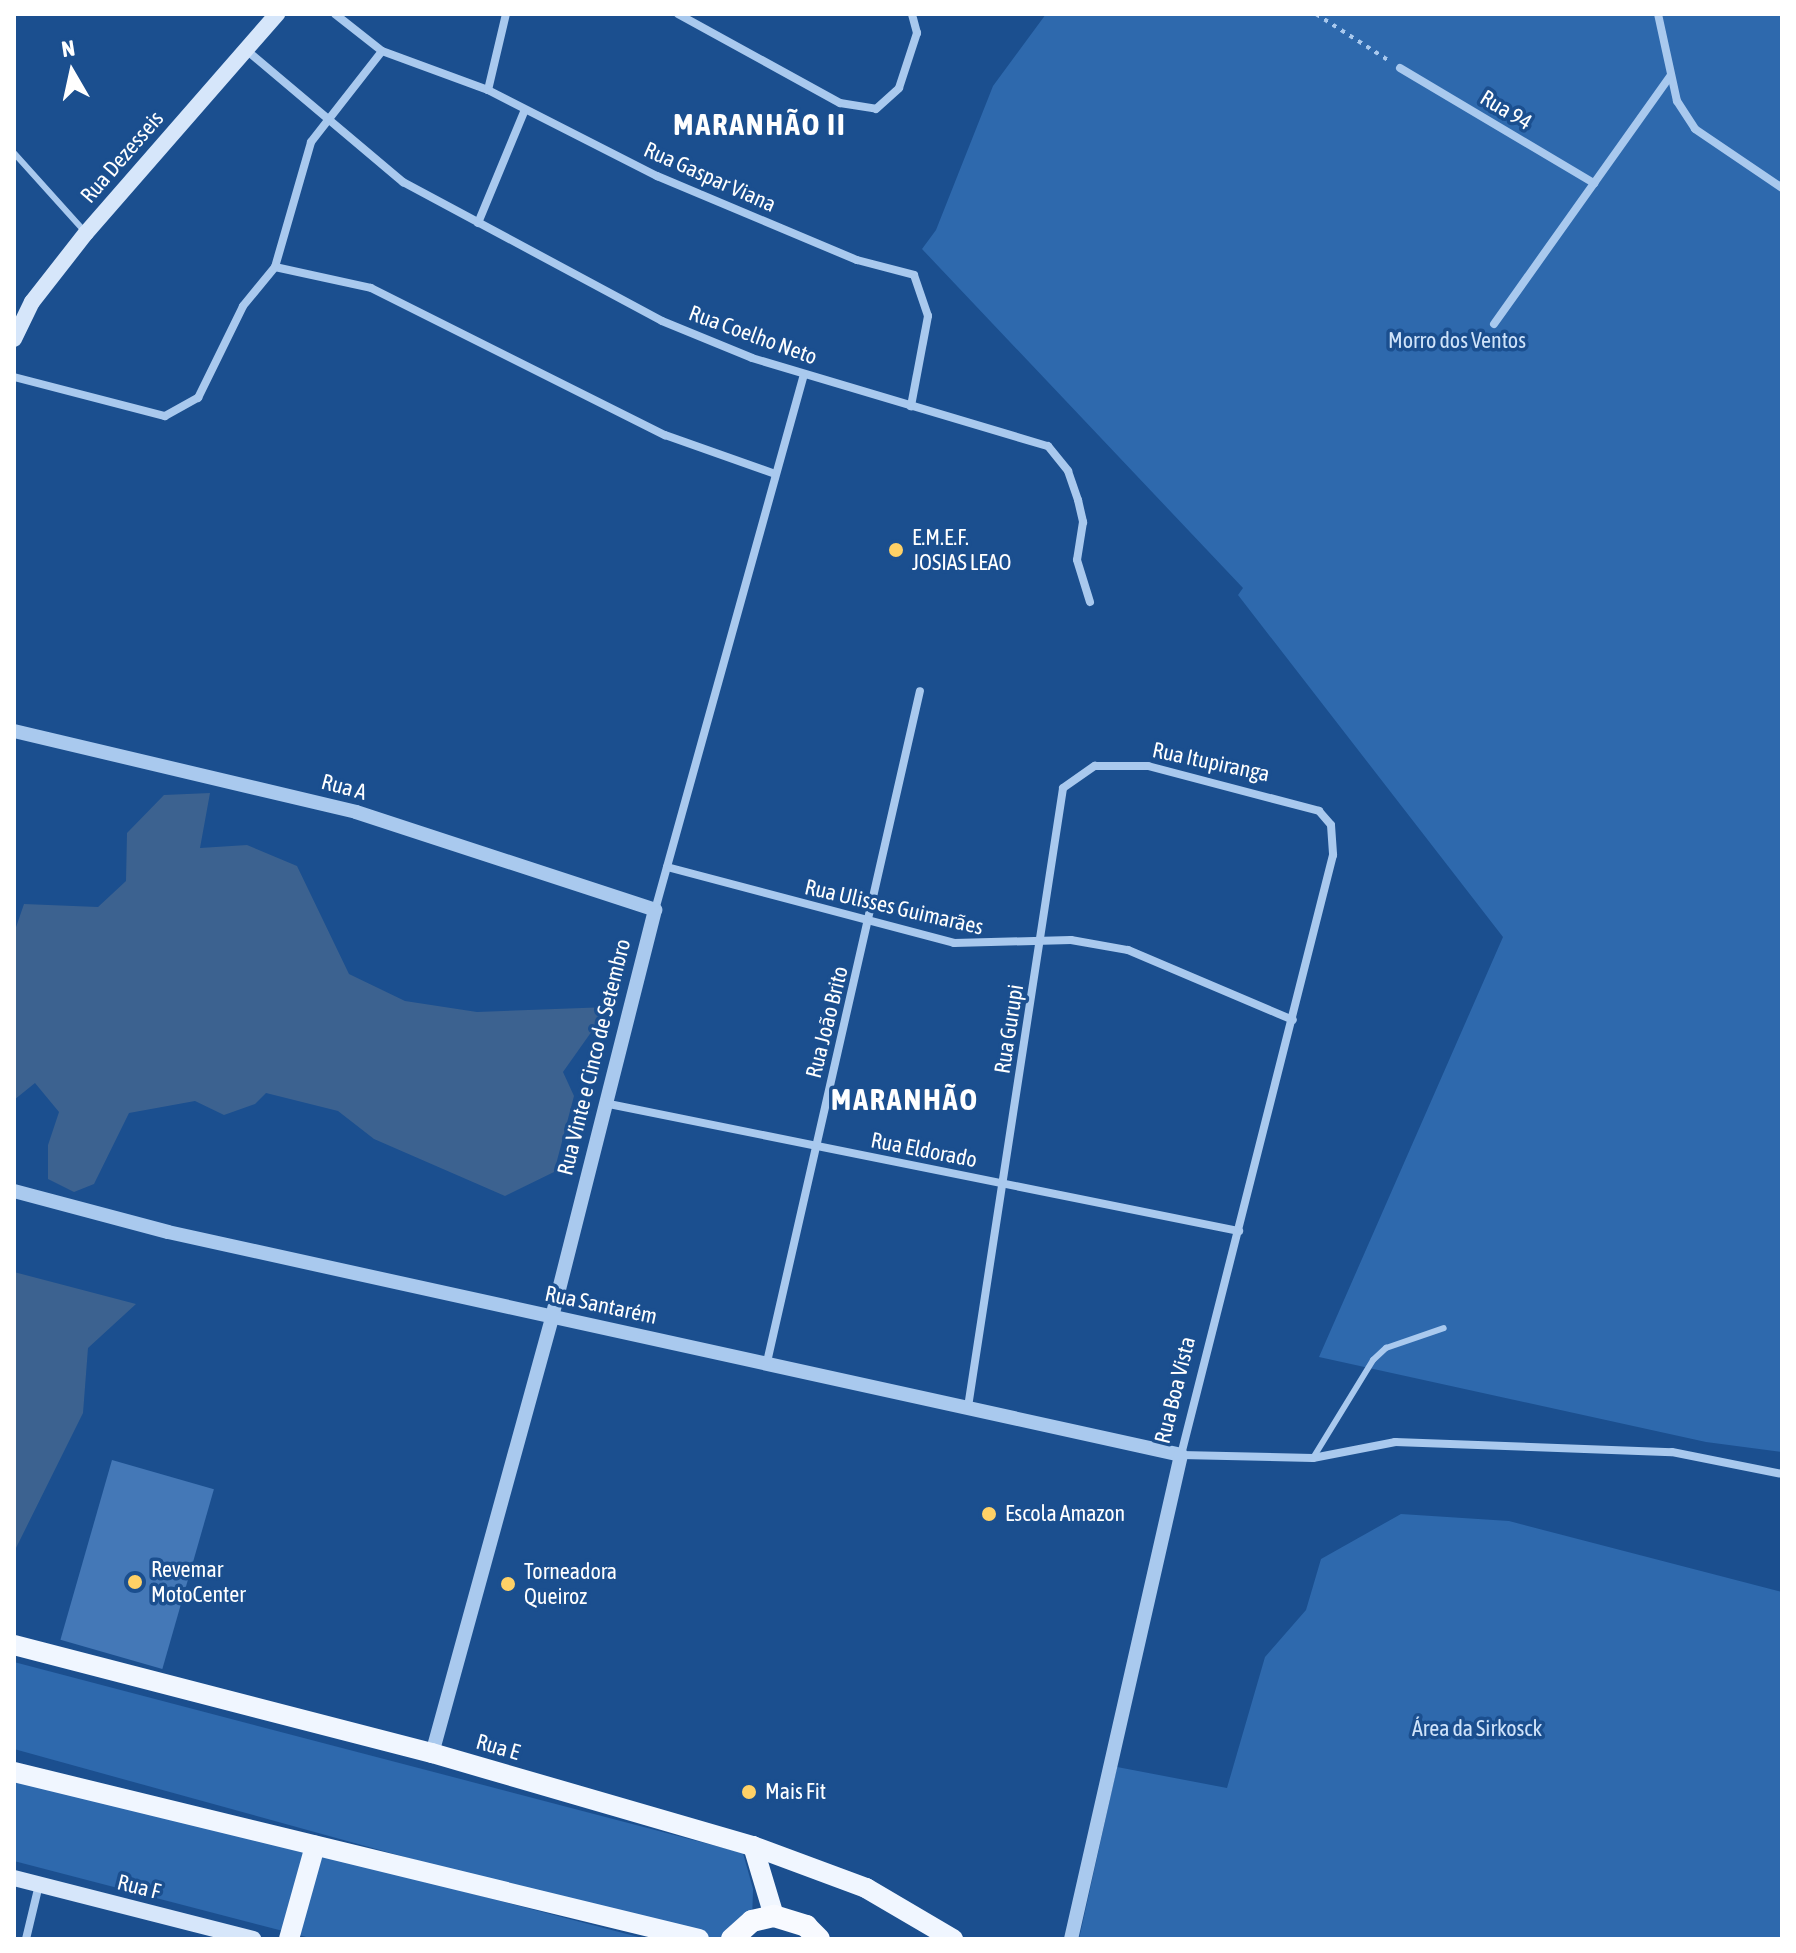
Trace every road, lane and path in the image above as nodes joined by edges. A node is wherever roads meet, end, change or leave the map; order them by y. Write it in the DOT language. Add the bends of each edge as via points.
graph roads {
  1 [pos="277,14"];
  2 [pos="335,14"];
  3 [pos="506,14"];
  4 [pos="678,14"];
  5 [pos="912,14"];
  6 [pos="1316,14"];
  7 [pos="1658,14"];
  8 [pos="245,49"];
  9 [pos="382,51"];
  10 [pos="1400,68"];
  11 [pos="1670,76"];
  12 [pos="488,90"];
  13 [pos="524,112"];
  14 [pos="326,121"];
  15 [pos="14,153"];
  16 [pos="1594,183"];
  17 [pos="1782,188"];
  18 [pos="478,223"];
  19 [pos="86,233"];
  20 [pos="275,267"];
  21 [pos="1494,324"];
  22 [pos="14,339"];
  23 [pos="804,374"];
  24 [pos="14,377"];
  25 [pos="911,406"];
  26 [pos="775,474"];
  27 [pos="1090,602"];
  28 [pos="920,691"];
  29 [pos="14,731"];
  30 [pos="1061,798"];
  31 [pos="1333,855"];
  32 [pos="667,867"];
  33 [pos="655,910"];
  34 [pos="870,924"];
  35 [pos="1040,944"];
  36 [pos="1293,1020"];
  37 [pos="603,1103"];
  38 [pos="814,1147"];
  39 [pos="1003,1184"];
  40 [pos="14,1191"];
  41 [pos="1239,1231"];
  42 [pos="552,1318"];
  43 [pos="1444,1328"];
  44 [pos="767,1362"];
  45 [pos="968,1407"];
  46 [pos="1181,1455"];
  47 [pos="1313,1458"];
  48 [pos="1782,1474"];
  49 [pos="14,1645"];
  50 [pos="432,1753"];
  51 [pos="14,1772"];
  52 [pos="315,1846"];
  53 [pos="753,1846"];
  54 [pos="14,1878"];
  55 [pos="39,1884"];
  56 [pos="774,1916"];
  57 [pos="26,1939"];
  58 [pos="253,1939"];
  59 [pos="289,1939"];
  60 [pos="699,1939"];
  61 [pos="732,1939"];
  62 [pos="819,1939"];
  63 [pos="953,1939"];
  64 [pos="1071,1939"];
  1 -- 8 [label="main road, Rua Dezesseis"];
  2 -- 9 [label="street, Rua Gaspar Viana"];
  3 -- 12 [label="street"];
  4 -- 5 [label="street" via="840,103 876,109 889,103 914,44"];
  6 -- 10 [label="path"];
  7 -- 11 [label="street"];
  8 -- 14 [label="street, Rua Coelho Neto"];
  8 -- 19 [label="main road, Rua Dezesseis"];
  9 -- 12 [label="street, Rua Gaspar Viana"];
  9 -- 14 [label="street"];
  10 -- 16 [label="street, Rua 94"];
  11 -- 16 [label="street"];
  11 -- 17 [label="street" via="1695,129"];
  12 -- 13 [label="street, Rua Gaspar Viana"];
  13 -- 18 [label="street"];
  13 -- 25 [label="street, Rua Gaspar Viana" via="657,176 857,260 914,275 928,316"];
  14 -- 18 [label="street, Rua Coelho Neto" via="403,182"];
  14 -- 20 [label="street" via="301,164"];
  15 -- 19 [label="lane"];
  16 -- 21 [label="street"];
  18 -- 23 [label="street, Rua Coelho Neto" via="662,321"];
  19 -- 22 [label="main road, Rua Dezesseis" via="32,302"];
  20 -- 24 [label="street" via="243,306 213,377 180,412 141,412"];
  20 -- 26 [label="street" via="371,288 665,435"];
  23 -- 25 [label="street, Rua Coelho Neto"];
  23 -- 26 [label="street, Rua Vinte e Cinco de Setembro"];
  25 -- 27 [label="street, Rua Coelho Neto" via="1048,446 1059,455 1083,522 1077,560"];
  26 -- 32 [label="street, Rua Vinte e Cinco de Setembro"];
  28 -- 34 [label="street, Rua João Brito"];
  29 -- 33 [label="street, Rua A" via="356,812"];
  30 -- 31 [label="street, Rua Itupiranga" via="1068,781 1086,769 1148,766 1319,811 1331,825"];
  30 -- 35 [label="street, Rua Gurupi"];
  31 -- 36 [label="street, Rua Boa Vista"];
  32 -- 33 [label="street, Rua Vinte e Cinco de Setembro"];
  32 -- 34 [label="street, Rua Ulisses Guimarães"];
  33 -- 37 [label="street, Rua Vinte e Cinco de Setembro"];
  34 -- 35 [label="street, Rua Ulisses Guimarães" via="954,943"];
  34 -- 38 [label="street, Rua João Brito"];
  35 -- 36 [label="street, Rua Ulisses Guimarães" via="1071,940 1128,950"];
  35 -- 39 [label="street, Rua Gurupi"];
  36 -- 41 [label="street, Rua Boa Vista"];
  37 -- 38 [label="street, Rua Eldorado"];
  37 -- 42 [label="street, Rua Vinte e Cinco de Setembro"];
  38 -- 39 [label="street, Rua Eldorado"];
  38 -- 44 [label="street, Rua João Brito"];
  39 -- 41 [label="street, Rua Eldorado"];
  39 -- 45 [label="street, Rua Gurupi"];
  40 -- 42 [label="street, Rua Santarém"];
  41 -- 46 [label="street, Rua Boa Vista"];
  42 -- 44 [label="street, Rua Santarém"];
  42 -- 50 [label="street, Rua Vinte e Cinco de Setembro"];
  43 -- 47 [label="lane" via="1386,1348 1373,1360"];
  44 -- 45 [label="street, Rua Santarém"];
  45 -- 46 [label="street, Rua Santarém"];
  46 -- 47 [label="street"];
  46 -- 64 [label="street, Rua Boa Vista"];
  47 -- 48 [label="street" via="1395,1442 1672,1452"];
  49 -- 50 [label="main road, Rua E"];
  50 -- 53 [label="main road, Rua E"];
  51 -- 52 [label="main road"];
  52 -- 59 [label="main road"];
  52 -- 60 [label="main road"];
  53 -- 56 [label="main road"];
  53 -- 63 [label="main road, Rua E" via="866,1888"];
  54 -- 55 [label="main road, Rua F"];
  55 -- 57 [label="street"];
  55 -- 58 [label="main road, Rua F"];
  56 -- 61 [label="highway" via="752,1921"];
  56 -- 62 [label="highway" via="799,1922"];
}
